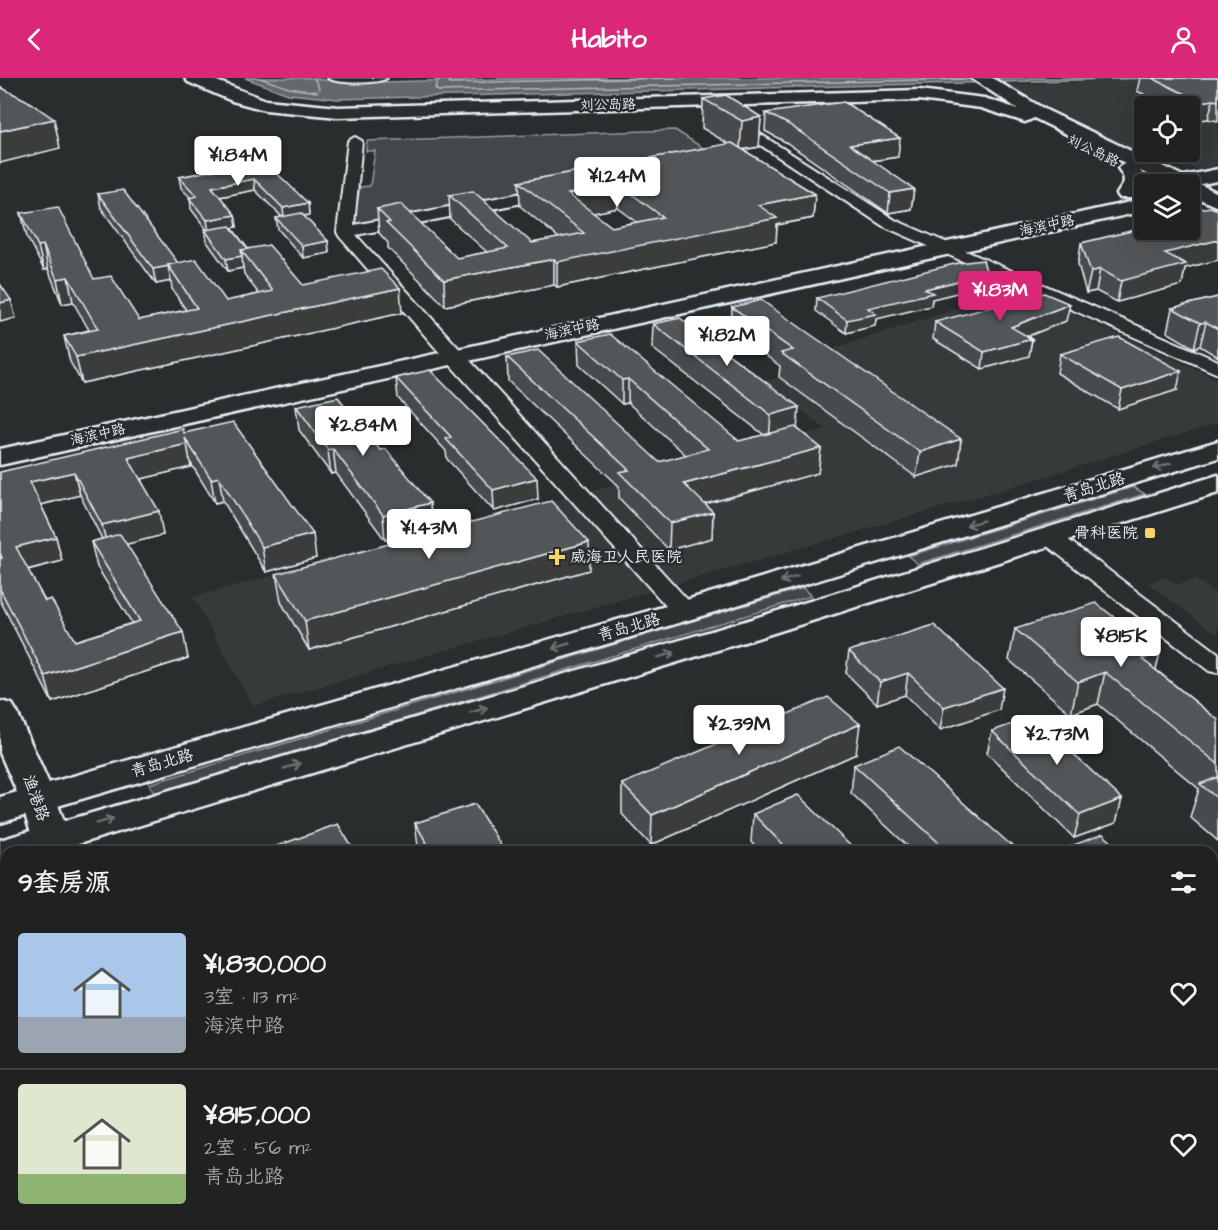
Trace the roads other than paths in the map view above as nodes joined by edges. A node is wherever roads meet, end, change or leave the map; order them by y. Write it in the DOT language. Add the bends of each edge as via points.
graph roads {
  1 [pos="194,78"];
  2 [pos="213,78"];
  3 [pos="335,78"];
  4 [pos="380,78"];
  5 [pos="985,86"];
  6 [pos="919,95"];
  7 [pos="706,100"];
  8 [pos="1025,117"];
  9 [pos="355,141"];
  10 [pos="776,150"];
  11 [pos="752,154"];
  12 [pos="1136,167"];
  13 [pos="1136,174"];
  14 [pos="1152,174"];
  15 [pos="1218,174"];
  16 [pos="1200,184"];
  17 [pos="566,190"];
  18 [pos="1134,197"];
  19 [pos="1134,197"];
  20 [pos="1200,198"];
  21 [pos="1218,212"];
  22 [pos="345,232"];
  23 [pos="919,237"];
  24 [pos="943,248"];
  25 [pos="446,350"];
  26 [pos="1218,368"];
  27 [pos="0,441"];
  28 [pos="1218,449"];
  29 [pos="0,457"];
  30 [pos="1218,484"];
  31 [pos="1050,537"];
  32 [pos="684,611"];
  33 [pos="1218,665"];
  34 [pos="0,712"];
  35 [pos="38,799"];
  36 [pos="0,810"];
  37 [pos="53,845"];
  1 -- 7 [label="main road, 刘公岛路" via="265,105 338,112"];
  2 -- 7 [label="main road, 刘公岛路" via="276,100 340,106"];
  3 -- 4 [label="street"];
  5 -- 6 [label="main road"];
  5 -- 7 [label="main road, 刘公岛路"];
  5 -- 8 [label="main road, 刘公岛路"];
  5 -- 12 [label="main road, 刘公岛路"];
  6 -- 7 [label="main road, 刘公岛路"];
  6 -- 8 [label="main road, 刘公岛路" via="984,103"];
  7 -- 10 [label="street"];
  8 -- 12 [label="main road, 刘公岛路"];
  9 -- 22 [label="street"];
  10 -- 11 [label="street"];
  10 -- 23 [label="street" via="889,223"];
  12 -- 13 [label="main road"];
  12 -- 14 [label="main road, 刘公岛路"];
  12 -- 15 [label="main road"];
  15 -- 16 [label="main road"];
  17 -- 22 [label="street"];
  18 -- 23 [label="main road, 海滨中路"];
  19 -- 24 [label="main road, 海滨中路"];
  20 -- 21 [label="main road, 刘公岛路"];
  22 -- 25 [label="street"];
  23 -- 24 [label="street"];
  23 -- 25 [label="main road, 海滨中路"];
  24 -- 25 [label="main road, 海滨中路"];
  24 -- 26 [label="street"];
  25 -- 27 [label="main road, 海滨中路"];
  25 -- 29 [label="main road, 海滨中路"];
  25 -- 32 [label="street"];
  28 -- 32 [label="main road, 青岛北路, one-way"];
  30 -- 31 [label="main road"];
  31 -- 33 [label="street"];
  37 -- 31 [label="main road, one-way"];
  32 -- 35 [label="main road, 青岛北路, one-way"];
  34 -- 35 [label="main road, 渔港路"];
  35 -- 36 [label="main road, 青岛北路"];
  35 -- 37 [label="main road, 渔港路"];
}
